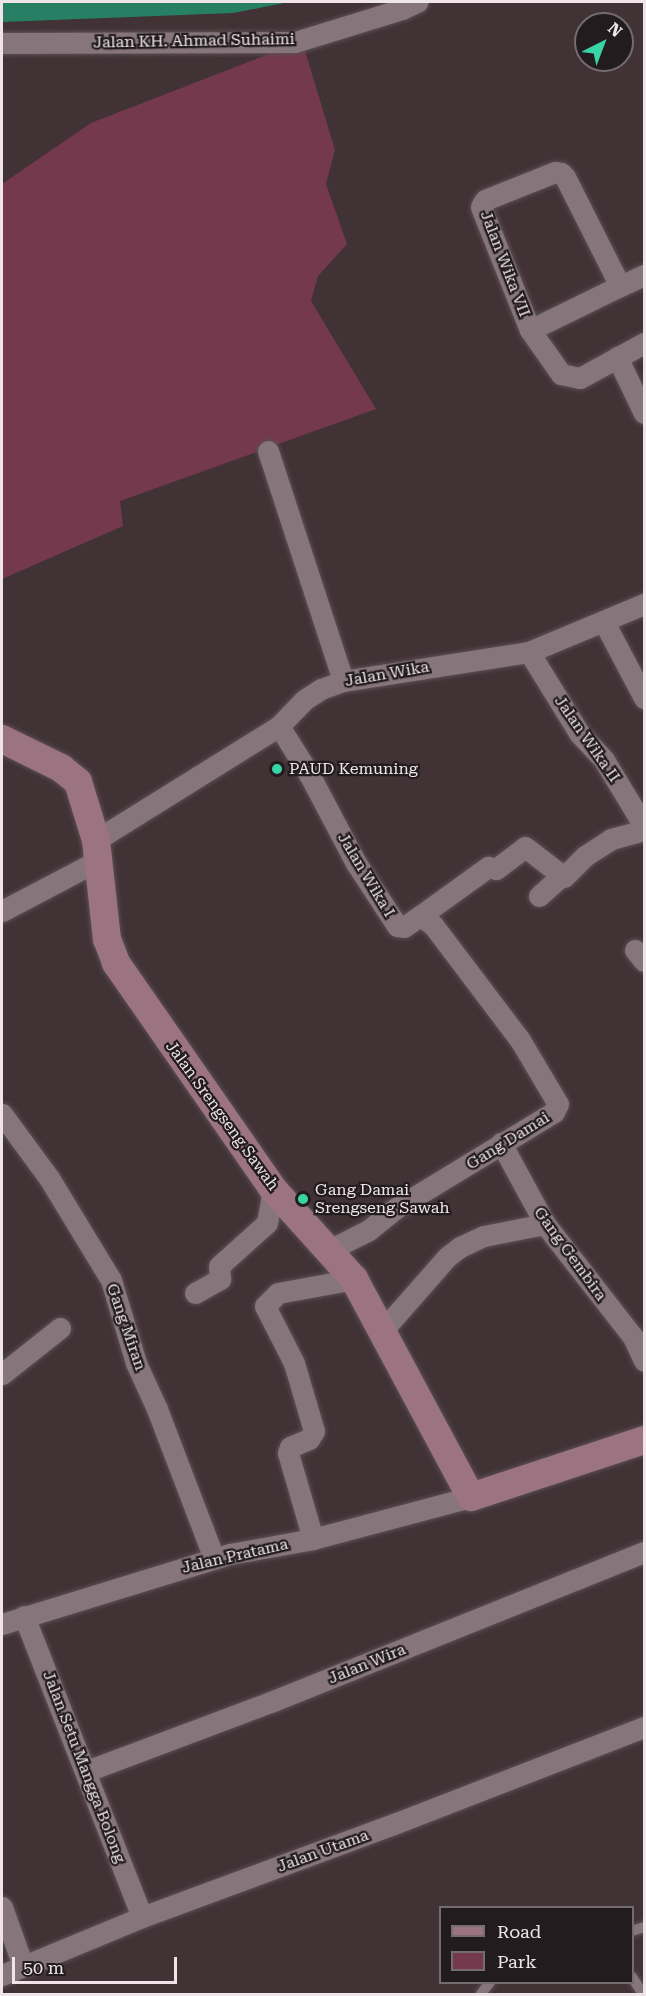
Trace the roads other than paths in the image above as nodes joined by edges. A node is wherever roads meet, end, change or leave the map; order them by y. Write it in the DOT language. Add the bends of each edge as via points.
graph roads {
  1 [pos="417,2"];
  2 [pos="2,43"];
  3 [pos="645,275"];
  4 [pos="620,286"];
  5 [pos="530,330"];
  6 [pos="645,343"];
  7 [pos="617,357"];
  8 [pos="645,413"];
  9 [pos="268,451"];
  10 [pos="645,604"];
  11 [pos="604,621"];
  12 [pos="529,651"];
  13 [pos="340,670"];
  14 [pos="645,698"];
  15 [pos="279,726"];
  16 [pos="2,739"];
  17 [pos="645,828"];
  18 [pos="97,851"];
  19 [pos="561,876"];
  20 [pos="539,896"];
  21 [pos="2,911"];
  22 [pos="420,916"];
  23 [pos="520,1040"];
  24 [pos="2,1114"];
  25 [pos="501,1143"];
  26 [pos="273,1189"];
  27 [pos="545,1224"];
  28 [pos="329,1250"];
  29 [pos="354,1279"];
  30 [pos="195,1293"];
  31 [pos="60,1328"];
  32 [pos="382,1331"];
  33 [pos="645,1361"];
  34 [pos="2,1374"];
  35 [pos="645,1440"];
  36 [pos="471,1497"];
  37 [pos="313,1539"];
  38 [pos="645,1552"];
  39 [pos="214,1558"];
  40 [pos="10,1619"];
  41 [pos="645,1727"];
  42 [pos="87,1771"];
  43 [pos="2,1907"];
  44 [pos="142,1917"];
  45 [pos="23,1966"];
  46 [pos="2,1975"];
  47 [pos="634,1979"];
  48 [pos="643,1995"];
  1 -- 2 [label="street, Jalan KH. Ahmad Suhaimi" via="295,42"];
  3 -- 4 [label="street"];
  4 -- 5 [label="street"];
  4 -- 5 [label="street, Jalan Wika VII" via="561,173 485,200 481,207"];
  5 -- 7 [label="street, Jalan Wika VII" via="561,374 580,378"];
  6 -- 7 [label="street"];
  7 -- 8 [label="street"];
  9 -- 13 [label="street"];
  10 -- 11 [label="street, Jalan Wika"];
  11 -- 12 [label="street, Jalan Wika"];
  11 -- 14 [label="street"];
  12 -- 13 [label="street, Jalan Wika"];
  12 -- 17 [label="street, Jalan Wika II" via="579,733 604,760"];
  13 -- 15 [label="street, Jalan Wika"];
  15 -- 18 [label="street, Jalan Wika"];
  15 -- 22 [label="street, Jalan Wika I" via="356,863 397,926 404,927"];
  16 -- 18 [label="street, Jalan Srengseng Sawah" via="61,768 78,782"];
  17 -- 19 [label="street" via="611,839"];
  18 -- 21 [label="street, Jalan Wika"];
  18 -- 26 [label="street, Jalan Srengseng Sawah" via="107,939 116,963"];
  19 -- 20 [label="street"];
  19 -- 22 [label="street" via="525,848 496,869 488,867"];
  22 -- 23 [label="street, Jalan Wika I" via="433,926"];
  23 -- 25 [label="street, Gang Damai" via="558,1104 554,1112"];
  24 -- 39 [label="street, Gang Miran" via="49,1178 111,1280 136,1364"];
  25 -- 27 [label="street, Gang Gembira"];
  25 -- 28 [label="street, Gang Damai" via="396,1208 369,1230"];
  26 -- 28 [label="street, Jalan Srengseng Sawah"];
  26 -- 30 [label="street" via="267,1223 219,1266 220,1279"];
  27 -- 32 [label="street" via="484,1236 460,1248 447,1257"];
  27 -- 33 [label="street, Gang Gembira" via="633,1337"];
  28 -- 29 [label="street, Jalan Srengseng Sawah"];
  29 -- 32 [label="street, Jalan Srengseng Sawah"];
  29 -- 37 [label="street" via="278,1293 265,1306 294,1364 315,1431 309,1440 294,1445 288,1453"];
  31 -- 34 [label="street"];
  32 -- 36 [label="street, Jalan Srengseng Sawah"];
  35 -- 36 [label="street"];
  36 -- 37 [label="street, Jalan Pratama"];
  37 -- 39 [label="street, Jalan Pratama"];
  38 -- 42 [label="street, Jalan Wira" via="284,1697"];
  39 -- 40 [label="street, Jalan Pratama"];
  40 -- 42 [label="street, Jalan Setu Mangga Bolong"];
  41 -- 44 [label="street, Jalan Utama"];
  42 -- 44 [label="street, Jalan Setu Mangga Bolong"];
  43 -- 45 [label="street"];
  44 -- 45 [label="street, Jalan Utama"];
  45 -- 46 [label="street, Jalan Utama"];
  47 -- 48 [label="lane"];
}
